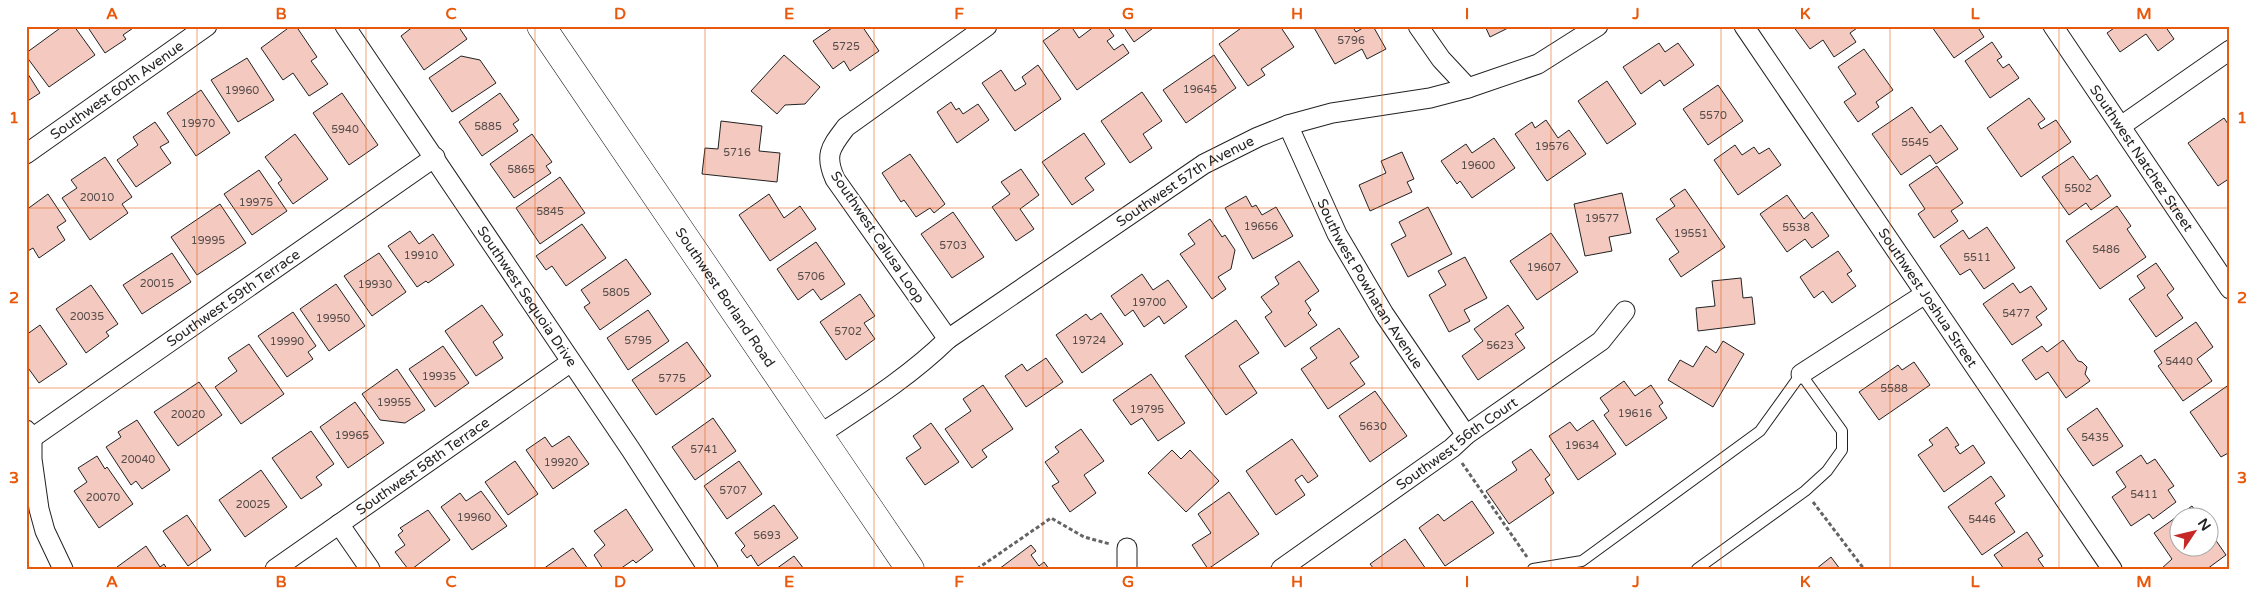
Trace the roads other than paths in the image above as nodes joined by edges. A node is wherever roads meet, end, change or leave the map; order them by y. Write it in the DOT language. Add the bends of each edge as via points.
graph roads {
  1 [pos="207,26"];
  2 [pos="345,26"];
  3 [pos="541,26"];
  4 [pos="986,26"];
  5 [pos="1418,26"];
  6 [pos="1598,26"];
  7 [pos="1744,26"];
  8 [pos="2053,26"];
  9 [pos="2230,50"];
  10 [pos="1468,88"];
  11 [pos="1288,125"];
  12 [pos="2121,126"];
  13 [pos="26,154"];
  14 [pos="434,157"];
  15 [pos="2230,289"];
  16 [pos="1925,294"];
  17 [pos="1625,311"];
  18 [pos="948,339"];
  19 [pos="571,362"];
  20 [pos="1801,374"];
  21 [pos="29,434"];
  22 [pos="819,435"];
  23 [pos="1466,435"];
  24 [pos="339,524"];
  25 [pos="1127,548"];
  26 [pos="700,566"];
  27 [pos="1534,568"];
  28 [pos="63,569"];
  29 [pos="275,569"];
  30 [pos="370,569"];
  31 [pos="910,569"];
  32 [pos="1127,569"];
  33 [pos="1281,569"];
  34 [pos="1696,569"];
  35 [pos="2112,569"];
  1 -- 13 [label="street, Southwest 60th Avenue"];
  2 -- 14 [label="street, Southwest Sequoia Drive"];
  3 -- 22 [label="main road, Southwest Borland Road"];
  4 -- 18 [label="street, Southwest Calusa Loop" via="846,127 829,155 835,179"];
  5 -- 10 [label="street"];
  6 -- 10 [label="street, Southwest 57th Avenue" via="1538,64"];
  7 -- 16 [label="street, Southwest Joshua Street"];
  8 -- 12 [label="street, Southwest Natchez Street"];
  9 -- 12 [label="street"];
  10 -- 11 [label="street, Southwest 57th Avenue" via="1430,98 1332,113"];
  11 -- 18 [label="street, Southwest 57th Avenue" via="1204,164"];
  11 -- 23 [label="street, Southwest Powhatan Avenue" via="1337,234 1384,314"];
  12 -- 15 [label="street, Southwest Natchez Street"];
  14 -- 19 [label="street, Southwest Sequoia Drive"];
  14 -- 21 [label="street, Southwest 59th Terrace"];
  16 -- 20 [label="street"];
  16 -- 35 [label="street, Southwest Joshua Street"];
  17 -- 23 [label="street, Southwest 56th Court" via="1601,341"];
  18 -- 22 [label="street, Southwest 57th Avenue" via="900,381"];
  19 -- 24 [label="street, Southwest 58th Terrace"];
  19 -- 26 [label="street, Southwest Sequoia Drive" via="632,450"];
  20 -- 27 [label="lane" via="1760,431 1582,561"];
  20 -- 34 [label="lane" via="1842,431 1842,450 1827,471 1805,492"];
  21 -- 28 [label="street" via="39,509 45,531"];
  22 -- 31 [label="main road, Southwest Borland Road"];
  23 -- 33 [label="street, Southwest 56th Court"];
  24 -- 29 [label="street, Southwest 58th Terrace"];
  24 -- 30 [label="street"];
  25 -- 32 [label="street"];
}
